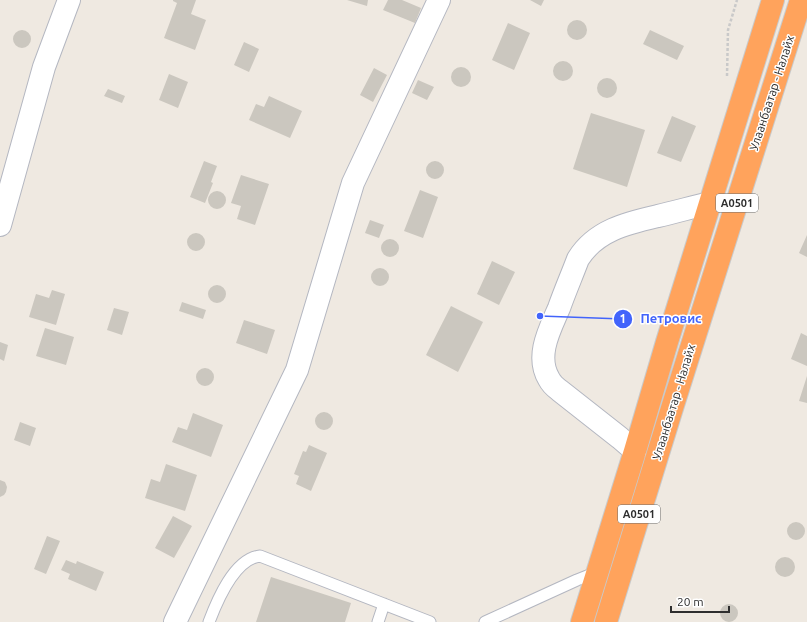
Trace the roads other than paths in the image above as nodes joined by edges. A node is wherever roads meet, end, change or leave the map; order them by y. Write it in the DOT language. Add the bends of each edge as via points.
graph roads {
  1 [pos="69,0"];
  2 [pos="439,0"];
  3 [pos="773,0"];
  4 [pos="801,0"];
  5 [pos="710,203"];
  6 [pos="0,225"];
  7 [pos="635,451"];
  8 [pos="597,572"];
  9 [pos="384,604"];
  10 [pos="507,617"];
  11 [pos="175,622"];
  12 [pos="209,622"];
  13 [pos="378,622"];
  14 [pos="430,622"];
  15 [pos="485,622"];
  16 [pos="582,622"];
  17 [pos="606,622"];
  1 -- 6 [label="street" via="44,67"];
  2 -- 11 [label="street" via="353,183 297,370"];
  3 -- 5 [label="highway, Улаанбаатар - Налайх / A0501"];
  4 -- 17 [label="highway, Улаанбаатар - Налайх / A0501"];
  5 -- 7 [label="highway, Улаанбаатар - Налайх / A0501"];
  5 -- 7 [label="street" via="622,226 588,245 578,259 545,342 544,365 549,380"];
  7 -- 8 [label="highway, Улаанбаатар - Налайх / A0501"];
  8 -- 10 [label="lane"];
  8 -- 16 [label="highway, Улаанбаатар - Налайх / A0501"];
  9 -- 12 [label="lane" via="260,556 240,565 229,580"];
  9 -- 13 [label="lane"];
  9 -- 14 [label="lane"];
  10 -- 15 [label="lane"];
}
